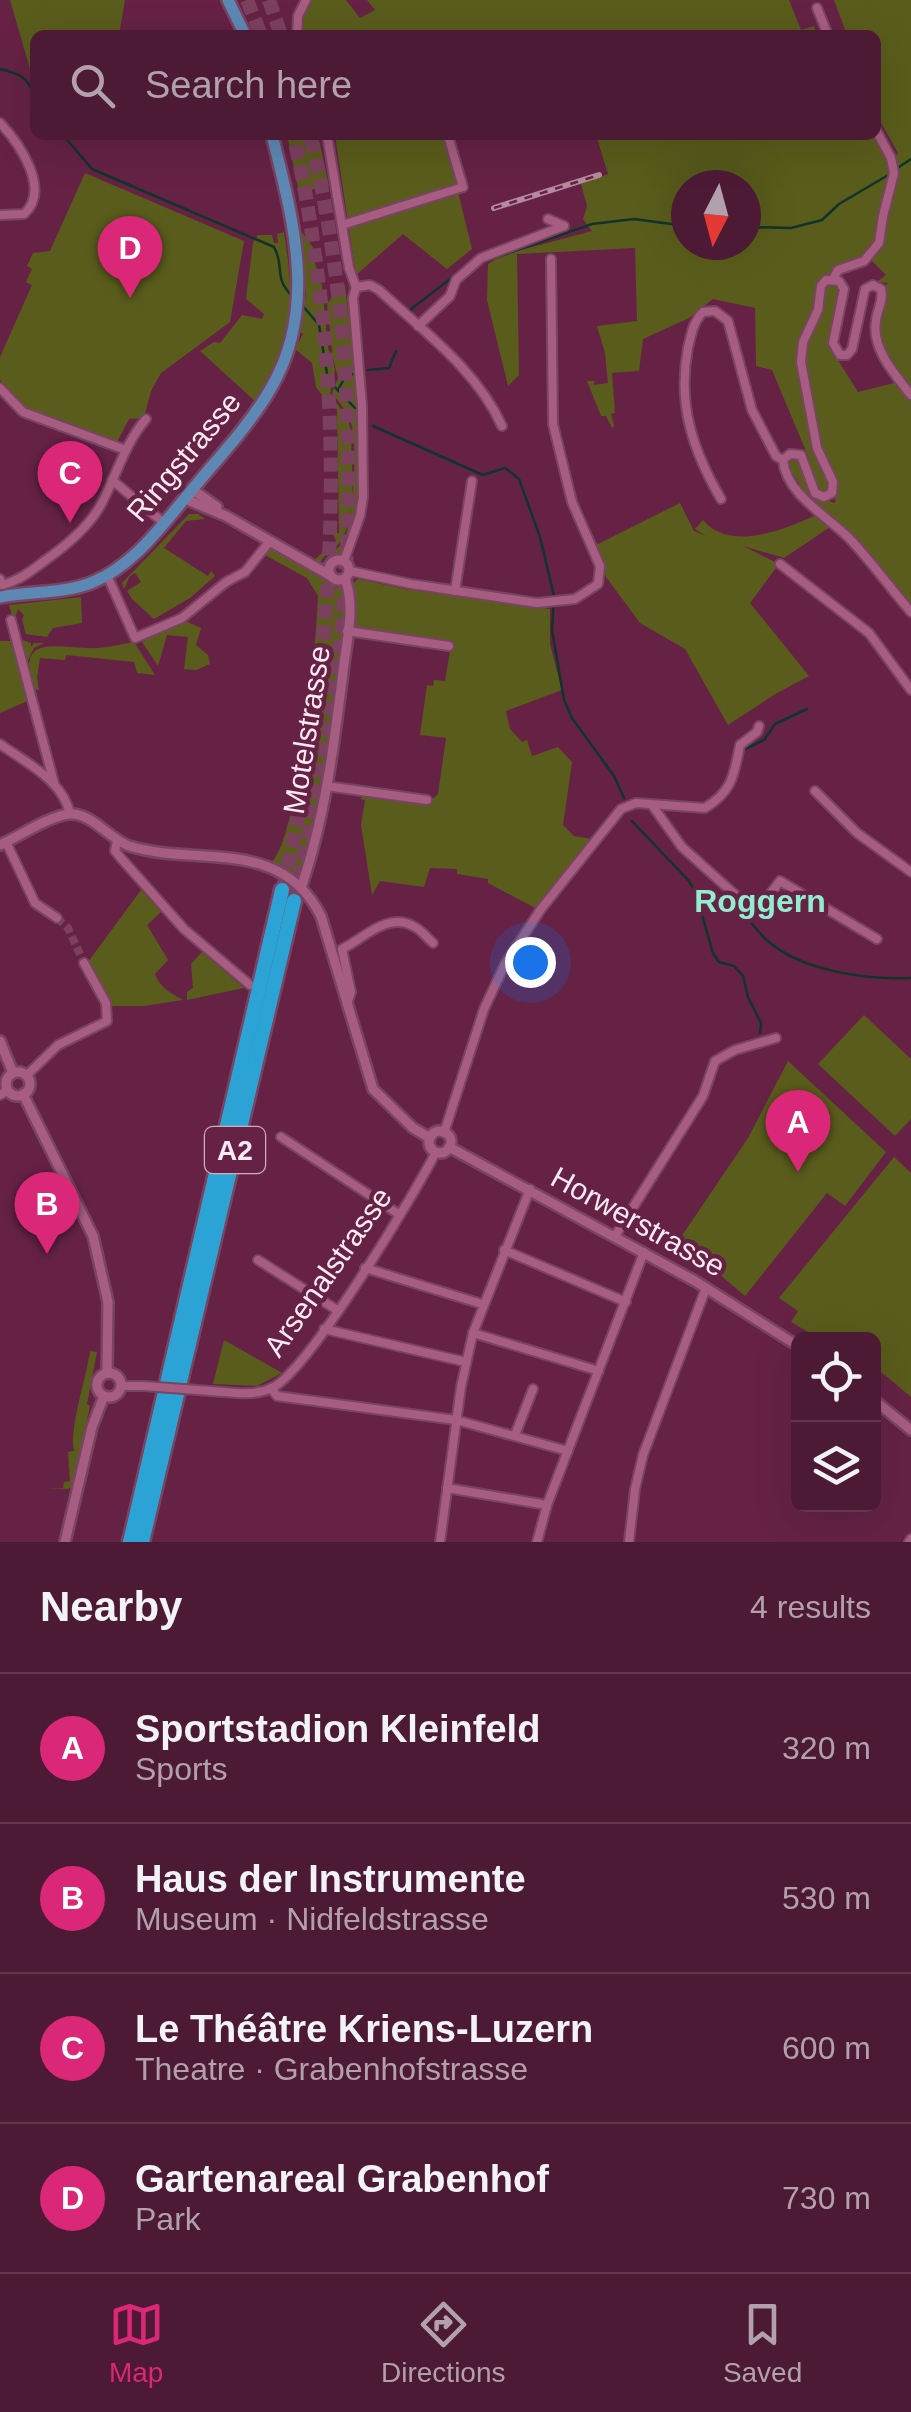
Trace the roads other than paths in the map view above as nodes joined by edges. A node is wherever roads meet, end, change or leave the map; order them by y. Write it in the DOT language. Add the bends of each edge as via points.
graph roads {
  1 [pos="228,0"];
  2 [pos="306,0"];
  3 [pos="817,8"];
  4 [pos="242,30"];
  5 [pos="297,30"];
  6 [pos="826,30"];
  7 [pos="0,123"];
  8 [pos="881,139"];
  9 [pos="273,140"];
  10 [pos="328,140"];
  11 [pos="449,140"];
  12 [pos="0,214"];
  13 [pos="548,219"];
  14 [pos="342,225"];
  15 [pos="551,258"];
  16 [pos="833,279"];
  17 [pos="356,288"];
  18 [pos="418,326"];
  19 [pos="0,388"];
  20 [pos="911,395"];
  21 [pos="146,419"];
  22 [pos="502,426"];
  23 [pos="124,449"];
  24 [pos="783,460"];
  25 [pos="112,480"];
  26 [pos="472,481"];
  27 [pos="189,493"];
  28 [pos="721,499"];
  29 [pos="164,523"];
  30 [pos="270,541"];
  31 [pos="344,560"];
  32 [pos="780,564"];
  33 [pos="330,571"];
  34 [pos="107,575"];
  35 [pos="348,575"];
  36 [pos="1,587"];
  37 [pos="455,591"];
  38 [pos="911,612"];
  39 [pos="11,620"];
  40 [pos="348,631"];
  41 [pos="449,646"];
  42 [pos="911,690"];
  43 [pos="759,726"];
  44 [pos="0,744"];
  45 [pos="54,782"];
  46 [pos="326,786"];
  47 [pos="815,791"];
  48 [pos="427,800"];
  49 [pos="652,805"];
  50 [pos="70,814"];
  51 [pos="117,841"];
  52 [pos="3,844"];
  53 [pos="911,872"];
  54 [pos="292,893"];
  55 [pos="57,918"];
  56 [pos="877,939"];
  57 [pos="433,942"];
  58 [pos="84,963"];
  59 [pos="250,985"];
  60 [pos="348,1004"];
  61 [pos="776,1038"];
  62 [pos="0,1041"];
  63 [pos="13,1073"];
  64 [pos="26,1076"];
  65 [pos="4,1092"];
  66 [pos="22,1094"];
  67 [pos="444,1133"];
  68 [pos="281,1138"];
  69 [pos="430,1138"];
  70 [pos="449,1147"];
  71 [pos="436,1152"];
  72 [pos="530,1190"];
  73 [pos="400,1215"];
  74 [pos="615,1236"];
  75 [pos="504,1250"];
  76 [pos="644,1252"];
  77 [pos="258,1260"];
  78 [pos="366,1268"];
  79 [pos="706,1288"];
  80 [pos="626,1302"];
  81 [pos="482,1304"];
  82 [pos="336,1310"];
  83 [pos="324,1329"];
  84 [pos="473,1332"];
  85 [pos="791,1342"];
  86 [pos="466,1362"];
  87 [pos="599,1372"];
  88 [pos="107,1374"];
  89 [pos="121,1386"];
  90 [pos="271,1388"];
  91 [pos="533,1389"];
  92 [pos="104,1396"];
  93 [pos="881,1406"];
  94 [pos="456,1420"];
  95 [pos="911,1430"];
  96 [pos="515,1435"];
  97 [pos="568,1451"];
  98 [pos="447,1488"];
  99 [pos="547,1506"];
  100 [pos="65,1542"];
  101 [pos="130,1542"];
  102 [pos="142,1542"];
  103 [pos="440,1542"];
  104 [pos="537,1542"];
  105 [pos="629,1542"];
  1 -- 4 [label="main road"];
  2 -- 5 [label="street"];
  3 -- 6 [label="street"];
  7 -- 12 [label="street" via="36,191 24,214"];
  8 -- 16 [label="street" via="894,173 880,243"];
  9 -- 27 [label="main road, Ringstrasse" via="296,250 298,311 272,387"];
  10 -- 14 [label="street"];
  11 -- 14 [label="street" via="463,187"];
  13 -- 18 [label="street" via="564,226 476,262"];
  14 -- 17 [label="street"];
  15 -- 37 [label="street" via="553,424 600,581 593,590 554,603"];
  16 -- 20 [label="street" via="844,292 836,352 850,352 861,298 878,286 878,342"];
  16 -- 24 [label="street" via="822,284 801,356 832,493 815,492 801,455"];
  17 -- 18 [label="street" via="376,287"];
  17 -- 31 [label="street" via="363,497"];
  18 -- 22 [label="street" via="476,381"];
  19 -- 23 [label="street" via="22,412"];
  21 -- 23 [label="street"];
  23 -- 25 [label="street"];
  24 -- 28 [label="street" via="752,410 728,320 716,310 703,312 689,344 684,396 696,450"];
  24 -- 38 [label="street" via="804,498"];
  25 -- 29 [label="street"];
  25 -- 36 [label="street" via="73,537"];
  26 -- 37 [label="street"];
  27 -- 29 [label="main road, Ringstrasse"];
  27 -- 30 [label="street" via="190,501"];
  29 -- 34 [label="main road, Ringstrasse"];
  30 -- 33 [label="street"];
  30 -- 34 [label="street" via="245,572 182,618 135,638"];
  31 -- 33 [label="street"];
  31 -- 35 [label="street"];
  32 -- 42 [label="street" via="869,633"];
  33 -- 35 [label="street" via="336,580"];
  34 -- 36 [label="main road, Ringstrasse" via="84,586"];
  35 -- 37 [label="street"];
  35 -- 40 [label="street, Motelstrasse"];
  39 -- 45 [label="street"];
  40 -- 41 [label="street"];
  40 -- 46 [label="street, Motelstrasse"];
  43 -- 49 [label="street" via="740,745 736,775 711,805"];
  44 -- 45 [label="street"];
  45 -- 50 [label="street"];
  46 -- 48 [label="street"];
  46 -- 54 [label="street, Motelstrasse" via="314,850"];
  47 -- 53 [label="street" via="857,833"];
  49 -- 56 [label="street" via="682,848 750,909 759,909 780,880"];
  49 -- 67 [label="street" via="621,809 505,964"];
  50 -- 51 [label="street"];
  50 -- 52 [label="street"];
  51 -- 54 [label="street" via="243,859 277,871"];
  51 -- 59 [label="street" via="120,857 174,920"];
  52 -- 55 [label="street" via="35,903"];
  54 -- 60 [label="street" via="321,916"];
  54 -- 101 [label="highway, A2"];
  54 -- 102 [label="highway, A2"];
  57 -- 60 [label="street" via="402,923 372,930 342,949"];
  58 -- 64 [label="street" via="107,1021 58,1045"];
  60 -- 69 [label="street" via="373,1089"];
  61 -- 74 [label="street" via="715,1061 702,1096"];
  62 -- 63 [label="street"];
  63 -- 64 [label="street"];
  63 -- 65 [label="street"];
  64 -- 66 [label="street" via="29,1088"];
  65 -- 66 [label="street"];
  66 -- 88 [label="street" via="93,1236 108,1296"];
  67 -- 69 [label="street"];
  67 -- 70 [label="street"];
  68 -- 73 [label="street"];
  69 -- 71 [label="street"];
  70 -- 71 [label="street"];
  70 -- 72 [label="street, Horwerstrasse"];
  71 -- 73 [label="street, Arsenalstrasse"];
  72 -- 74 [label="street, Horwerstrasse"];
  72 -- 75 [label="street"];
  73 -- 78 [label="street, Arsenalstrasse"];
  74 -- 76 [label="street, Horwerstrasse"];
  75 -- 80 [label="street"];
  75 -- 81 [label="street"];
  76 -- 79 [label="street, Horwerstrasse"];
  76 -- 80 [label="street"];
  77 -- 82 [label="street"];
  78 -- 81 [label="street"];
  78 -- 82 [label="street, Arsenalstrasse"];
  79 -- 85 [label="street, Horwerstrasse"];
  79 -- 105 [label="street" via="643,1456"];
  80 -- 87 [label="street"];
  81 -- 84 [label="street"];
  82 -- 83 [label="street, Arsenalstrasse"];
  83 -- 86 [label="street"];
  83 -- 90 [label="street, Arsenalstrasse"];
  84 -- 86 [label="street"];
  84 -- 87 [label="street"];
  86 -- 94 [label="street"];
  87 -- 97 [label="street"];
  88 -- 89 [label="street"];
  88 -- 92 [label="street" via="97,1386"];
  89 -- 90 [label="street, Arsenalstrasse, bridge" via="253,1393"];
  89 -- 92 [label="street" via="114,1396"];
  90 -- 94 [label="street" via="277,1396"];
  91 -- 96 [label="street"];
  92 -- 100 [label="street"];
  93 -- 95 [label="street"];
  94 -- 96 [label="street"];
  94 -- 98 [label="street"];
  96 -- 97 [label="street"];
  97 -- 99 [label="street"];
  98 -- 99 [label="street"];
  98 -- 103 [label="street"];
  99 -- 104 [label="street"];
}
